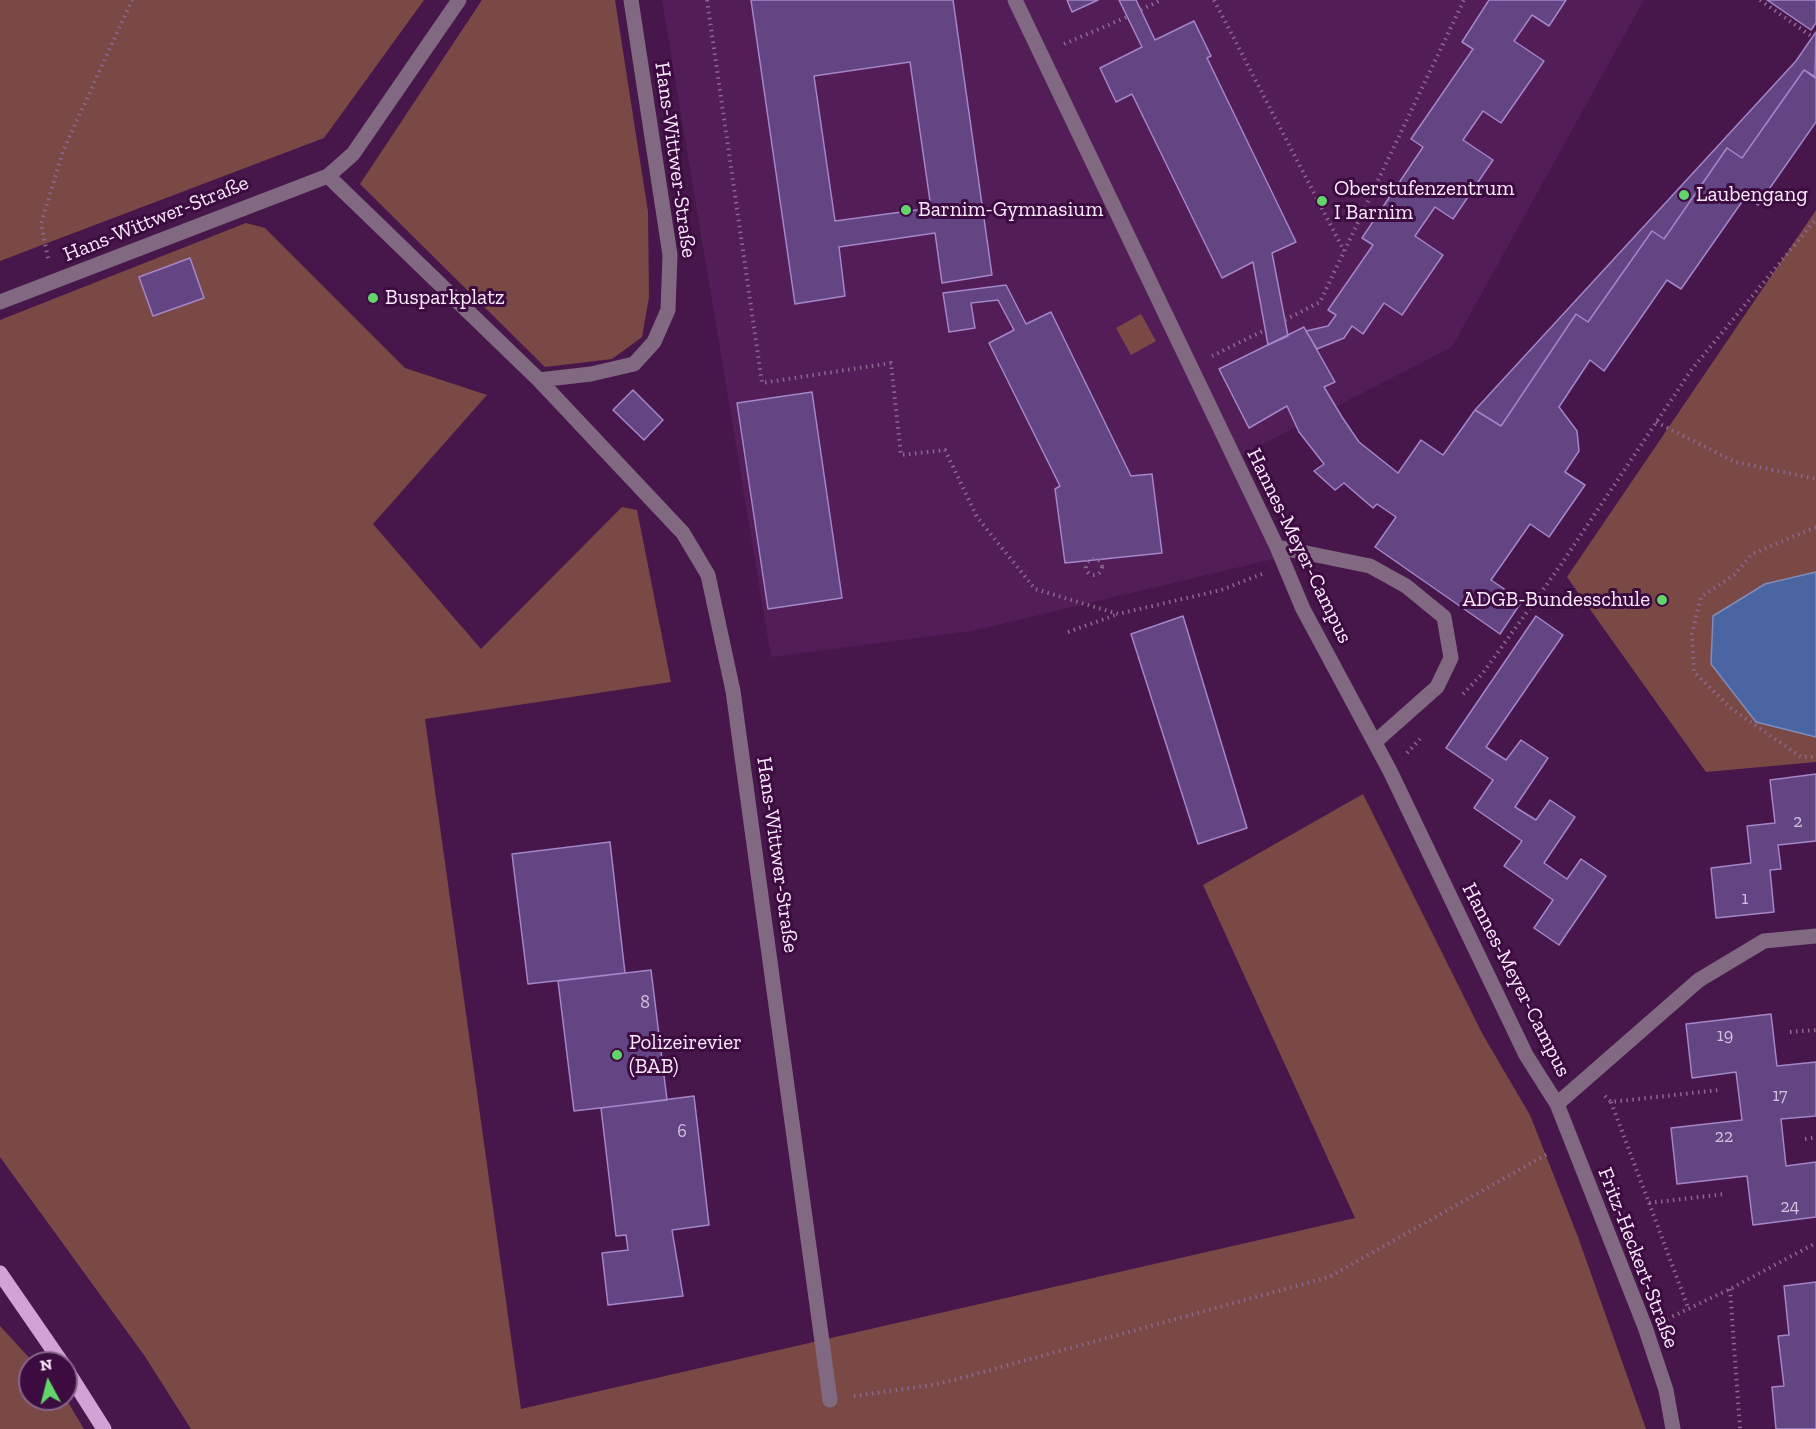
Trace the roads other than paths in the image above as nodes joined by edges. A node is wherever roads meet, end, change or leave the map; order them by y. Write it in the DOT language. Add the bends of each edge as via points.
graph roads {
  1 [pos="459,0"];
  2 [pos="631,0"];
  3 [pos="1015,0"];
  4 [pos="328,176"];
  5 [pos="0,302"];
  6 [pos="539,380"];
  7 [pos="1277,547"];
  8 [pos="1375,742"];
  9 [pos="1816,936"];
  10 [pos="1557,1104"];
  11 [pos="0,1273"];
  12 [pos="54,1351"];
  13 [pos="78,1388"];
  14 [pos="830,1400"];
  15 [pos="104,1429"];
  16 [pos="1673,1429"];
  1 -- 4 [label="street, Hans-Wittwer-Straße" via="353,154"];
  2 -- 6 [label="street, Hans-Wittwer-Straße" via="670,255 668,310 654,342 634,364"];
  3 -- 7 [label="street, Hannes-Meyer-Campus"];
  4 -- 5 [label="street, Hans-Wittwer-Straße"];
  4 -- 6 [label="street, Hans-Wittwer-Straße"];
  6 -- 14 [label="street, Hans-Wittwer-Straße" via="683,533 708,575 733,691"];
  7 -- 8 [label="street, Hannes-Meyer-Campus" via="1303,609"];
  7 -- 8 [label="street" via="1370,566 1406,586 1444,617 1451,658 1437,687"];
  8 -- 10 [label="street, Hannes-Meyer-Campus" via="1526,1056"];
  9 -- 10 [label="street" via="1764,941 1699,980"];
  10 -- 16 [label="street, Fritz-Heckert-Straße" via="1645,1327 1666,1390"];
  11 -- 12 [label="main road"];
  13 -- 15 [label="main road"];
}
